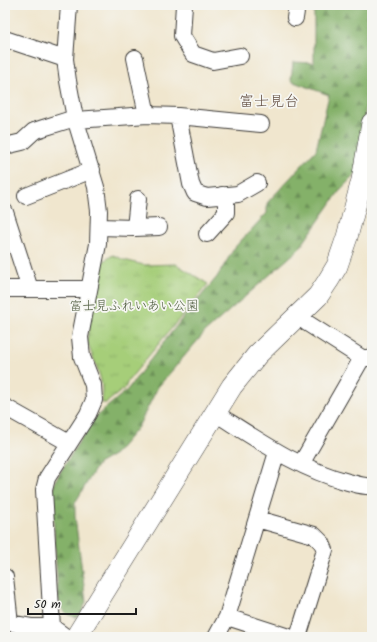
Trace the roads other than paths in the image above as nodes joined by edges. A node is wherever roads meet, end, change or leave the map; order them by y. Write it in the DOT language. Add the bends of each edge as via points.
graph roads {
  1 [pos="69,5"];
  2 [pos="184,5"];
  3 [pos="5,39"];
  4 [pos="240,56"];
  5 [pos="135,58"];
  6 [pos="65,59"];
  7 [pos="147,115"];
  8 [pos="178,116"];
  9 [pos="76,119"];
  10 [pos="372,123"];
  11 [pos="261,124"];
  12 [pos="5,146"];
  13 [pos="92,170"];
  14 [pos="258,183"];
  15 [pos="222,195"];
  16 [pos="26,196"];
  17 [pos="138,199"];
  18 [pos="5,212"];
  19 [pos="99,227"];
  20 [pos="159,227"];
  21 [pos="135,228"];
  22 [pos="207,234"];
  23 [pos="30,288"];
  24 [pos="5,289"];
  25 [pos="89,289"];
  26 [pos="298,316"];
  27 [pos="367,358"];
  28 [pos="5,407"];
  29 [pos="216,413"];
  30 [pos="69,443"];
  31 [pos="277,452"];
  32 [pos="301,464"];
  33 [pos="372,486"];
  34 [pos="257,518"];
  35 [pos="5,577"];
  36 [pos="227,617"];
  37 [pos="8,622"];
  38 [pos="52,627"];
  39 [pos="66,637"];
  40 [pos="76,637"];
  41 [pos="216,637"];
  42 [pos="289,637"];
  43 [pos="298,637"];
  1 -- 6 [label="street"];
  2 -- 4 [label="street" via="182,36 193,54 213,61"];
  3 -- 6 [label="street"];
  5 -- 7 [label="street"];
  6 -- 9 [label="street"];
  7 -- 8 [label="street"];
  7 -- 9 [label="street"];
  8 -- 11 [label="street"];
  8 -- 15 [label="street" via="195,193 207,196"];
  9 -- 12 [label="street" via="34,131 22,142"];
  9 -- 13 [label="street"];
  10 -- 26 [label="street" via="362,180 344,247 328,281 318,296"];
  13 -- 16 [label="street"];
  13 -- 19 [label="street" via="98,198"];
  14 -- 15 [label="street" via="238,194"];
  15 -- 22 [label="street" via="226,202 226,213"];
  17 -- 21 [label="street"];
  18 -- 23 [label="street"];
  19 -- 21 [label="street"];
  19 -- 25 [label="street"];
  20 -- 21 [label="street"];
  23 -- 24 [label="street"];
  23 -- 25 [label="street"];
  25 -- 30 [label="street" via="80,348 93,385 94,400"];
  26 -- 27 [label="street"];
  26 -- 29 [label="street" via="244,370"];
  27 -- 32 [label="street"];
  28 -- 30 [label="street"];
  29 -- 31 [label="street"];
  29 -- 40 [label="street"];
  30 -- 38 [label="street" via="47,478 44,490"];
  31 -- 32 [label="street"];
  31 -- 34 [label="street"];
  32 -- 33 [label="street" via="334,478"];
  34 -- 36 [label="street"];
  34 -- 43 [label="street" via="314,535 326,550"];
  35 -- 37 [label="street"];
  36 -- 41 [label="street"];
  36 -- 42 [label="street"];
  37 -- 38 [label="street" via="32,627"];
  38 -- 39 [label="street"];
}
